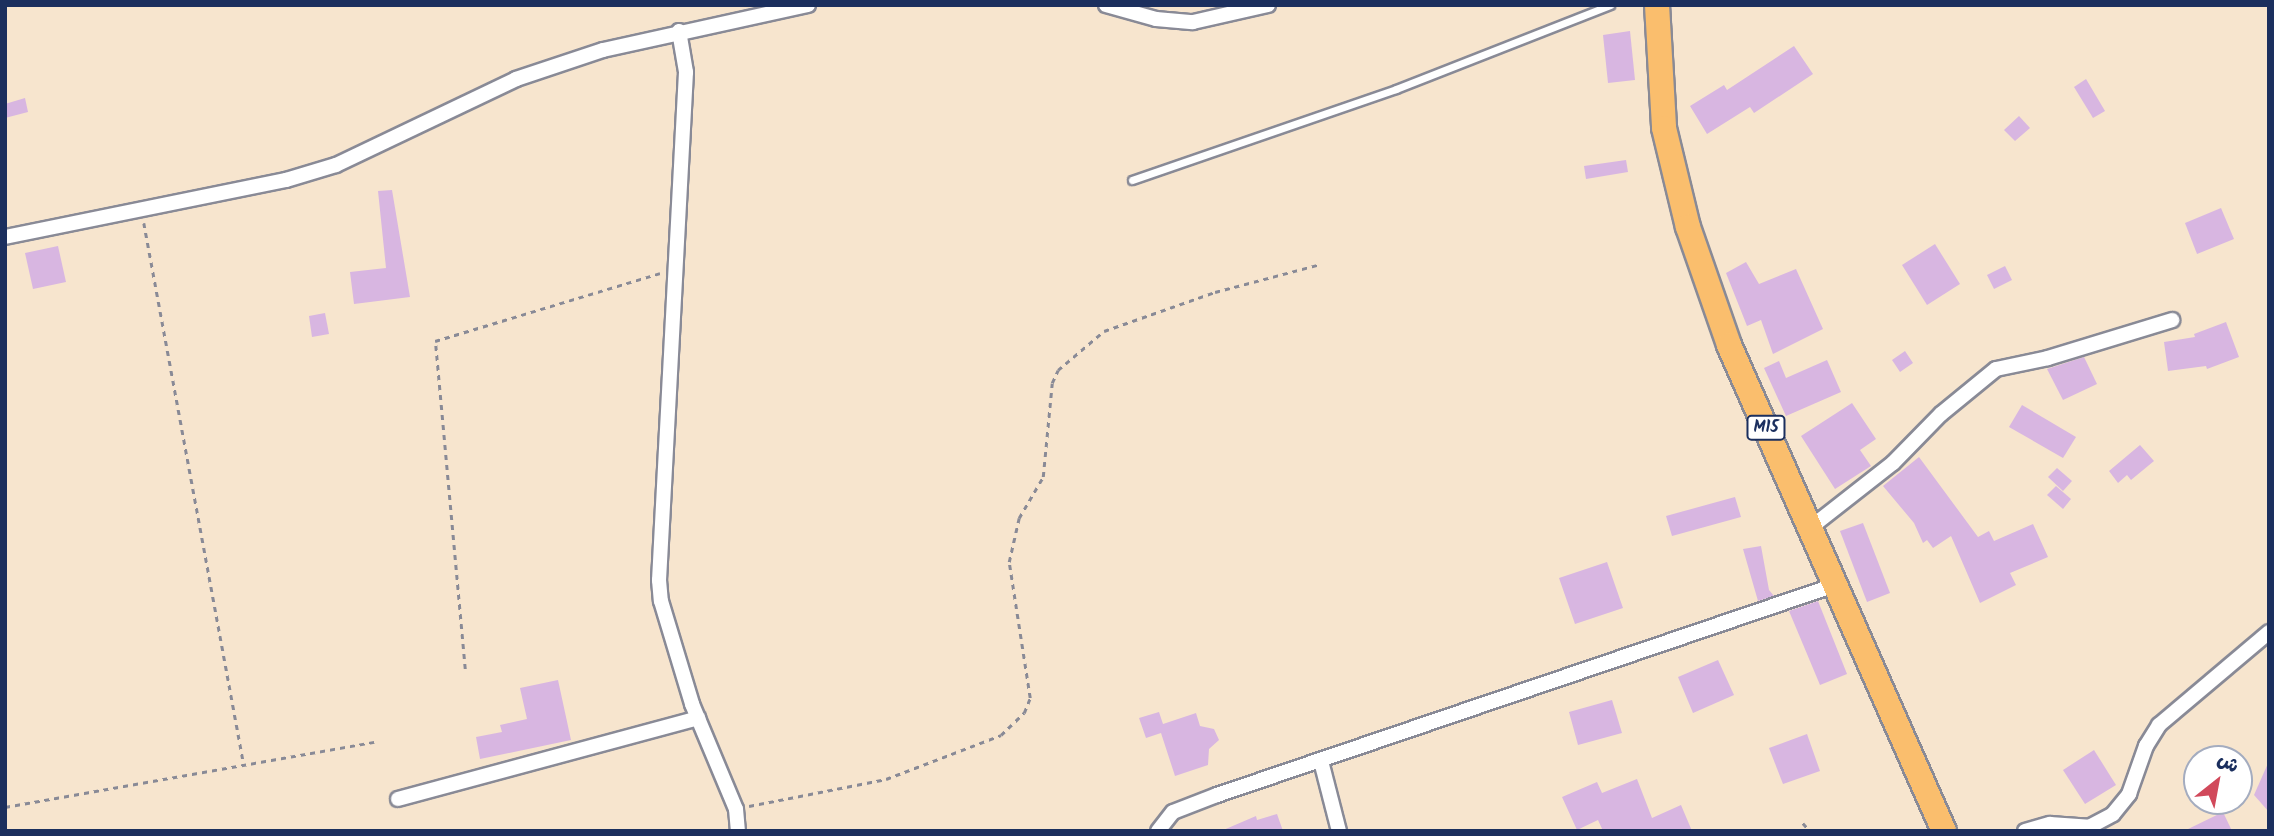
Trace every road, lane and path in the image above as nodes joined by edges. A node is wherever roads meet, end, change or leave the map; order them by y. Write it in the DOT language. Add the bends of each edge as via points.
graph roads {
  1 [pos="808,5"];
  2 [pos="1107,5"];
  3 [pos="1268,5"];
  4 [pos="1610,5"];
  5 [pos="1657,5"];
  6 [pos="679,31"];
  7 [pos="1132,180"];
  8 [pos="142,210"];
  9 [pos="5,237"];
  10 [pos="1317,265"];
  11 [pos="673,269"];
  12 [pos="2172,320"];
  13 [pos="1810,528"];
  14 [pos="1835,585"];
  15 [pos="2269,632"];
  16 [pos="465,670"];
  17 [pos="698,718"];
  18 [pos="374,742"];
  19 [pos="1321,761"];
  20 [pos="244,765"];
  21 [pos="398,799"];
  22 [pos="5,807"];
  23 [pos="736,809"];
  24 [pos="1803,823"];
  25 [pos="738,831"];
  26 [pos="1158,831"];
  27 [pos="1339,831"];
  28 [pos="1810,831"];
  29 [pos="1944,831"];
  30 [pos="2025,831"];
  1 -- 6 [label="street"];
  2 -- 3 [label="street" via="1156,19 1193,22"];
  4 -- 7 [label="lane" via="1396,89"];
  5 -- 13 [label="highway, M15" via="1664,128 1688,227 1729,345"];
  6 -- 8 [label="street" via="516,79 336,165"];
  6 -- 11 [label="street" via="686,72"];
  8 -- 9 [label="street"];
  8 -- 20 [label="path"];
  10 -- 23 [label="path" via="1215,292 1104,331 1058,370 1052,383 1042,477 1018,518 1009,562 1030,698 1024,713 1001,735 886,779"];
  11 -- 16 [label="path" via="435,341"];
  11 -- 17 [label="street" via="674,344 659,580 661,601"];
  12 -- 13 [label="street" via="1996,369 1941,414 1893,463"];
  13 -- 14 [label="highway, M15"];
  14 -- 19 [label="street"];
  14 -- 29 [label="highway, M15"];
  15 -- 30 [label="street" via="2159,725 2146,746 2129,794 2113,814 2089,827 2050,824"];
  17 -- 21 [label="street"];
  17 -- 23 [label="street"];
  18 -- 20 [label="path"];
  19 -- 26 [label="street" via="1173,812"];
  19 -- 27 [label="street"];
  20 -- 22 [label="path"];
  23 -- 25 [label="street"];
  24 -- 28 [label="path"];
}
